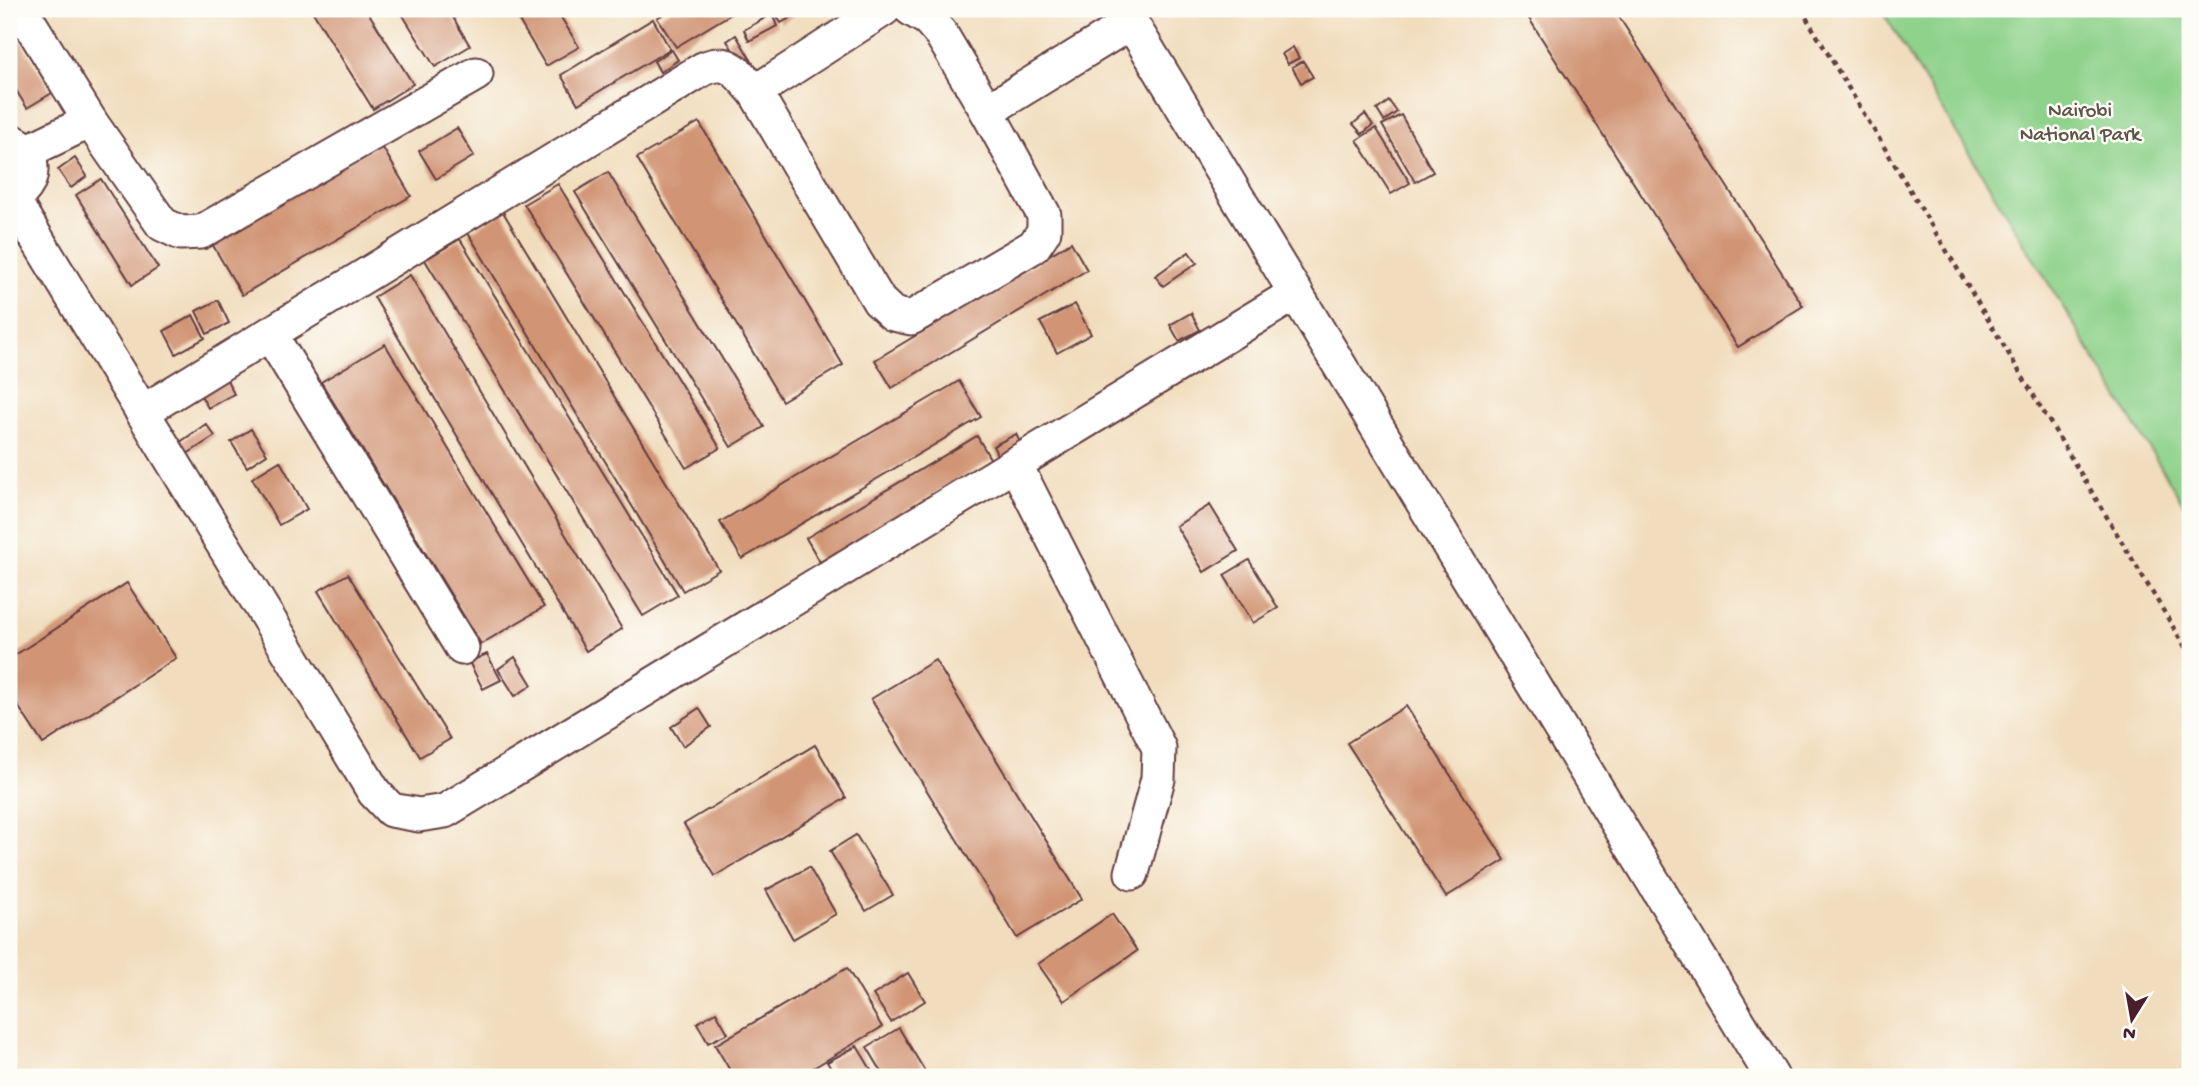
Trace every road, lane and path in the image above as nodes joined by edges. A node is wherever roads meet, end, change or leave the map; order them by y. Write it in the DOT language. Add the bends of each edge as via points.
graph roads {
  1 [pos="21,9"];
  2 [pos="884,9"];
  3 [pos="911,9"];
  4 [pos="1801,9"];
  5 [pos="1128,15"];
  6 [pos="476,74"];
  7 [pos="755,92"];
  8 [pos="987,111"];
  9 [pos="90,121"];
  10 [pos="17,146"];
  11 [pos="10,198"];
  12 [pos="1296,293"];
  13 [pos="270,334"];
  14 [pos="142,412"];
  15 [pos="1015,464"];
  16 [pos="462,648"];
  17 [pos="2190,655"];
  18 [pos="1132,873"];
  19 [pos="1772,1077"];
  1 -- 9 [label="lane"];
  2 -- 7 [label="lane"];
  3 -- 8 [label="lane" via="941,34"];
  4 -- 17 [label="path"];
  5 -- 8 [label="lane"];
  5 -- 12 [label="lane"];
  6 -- 9 [label="lane" via="201,232 181,233 162,224"];
  7 -- 8 [label="lane" via="879,301 893,314 911,318 1034,246 1044,231 1044,215"];
  7 -- 13 [label="lane" via="732,67 716,63 703,68"];
  9 -- 10 [label="lane"];
  10 -- 11 [label="lane" via="32,165 32,175 21,193"];
  11 -- 14 [label="lane"];
  12 -- 15 [label="lane"];
  12 -- 19 [label="lane"];
  13 -- 14 [label="lane"];
  13 -- 16 [label="lane"];
  14 -- 15 [label="lane" via="374,792 391,810 419,815 445,811"];
  15 -- 18 [label="lane" via="1159,748 1158,779"];
}
